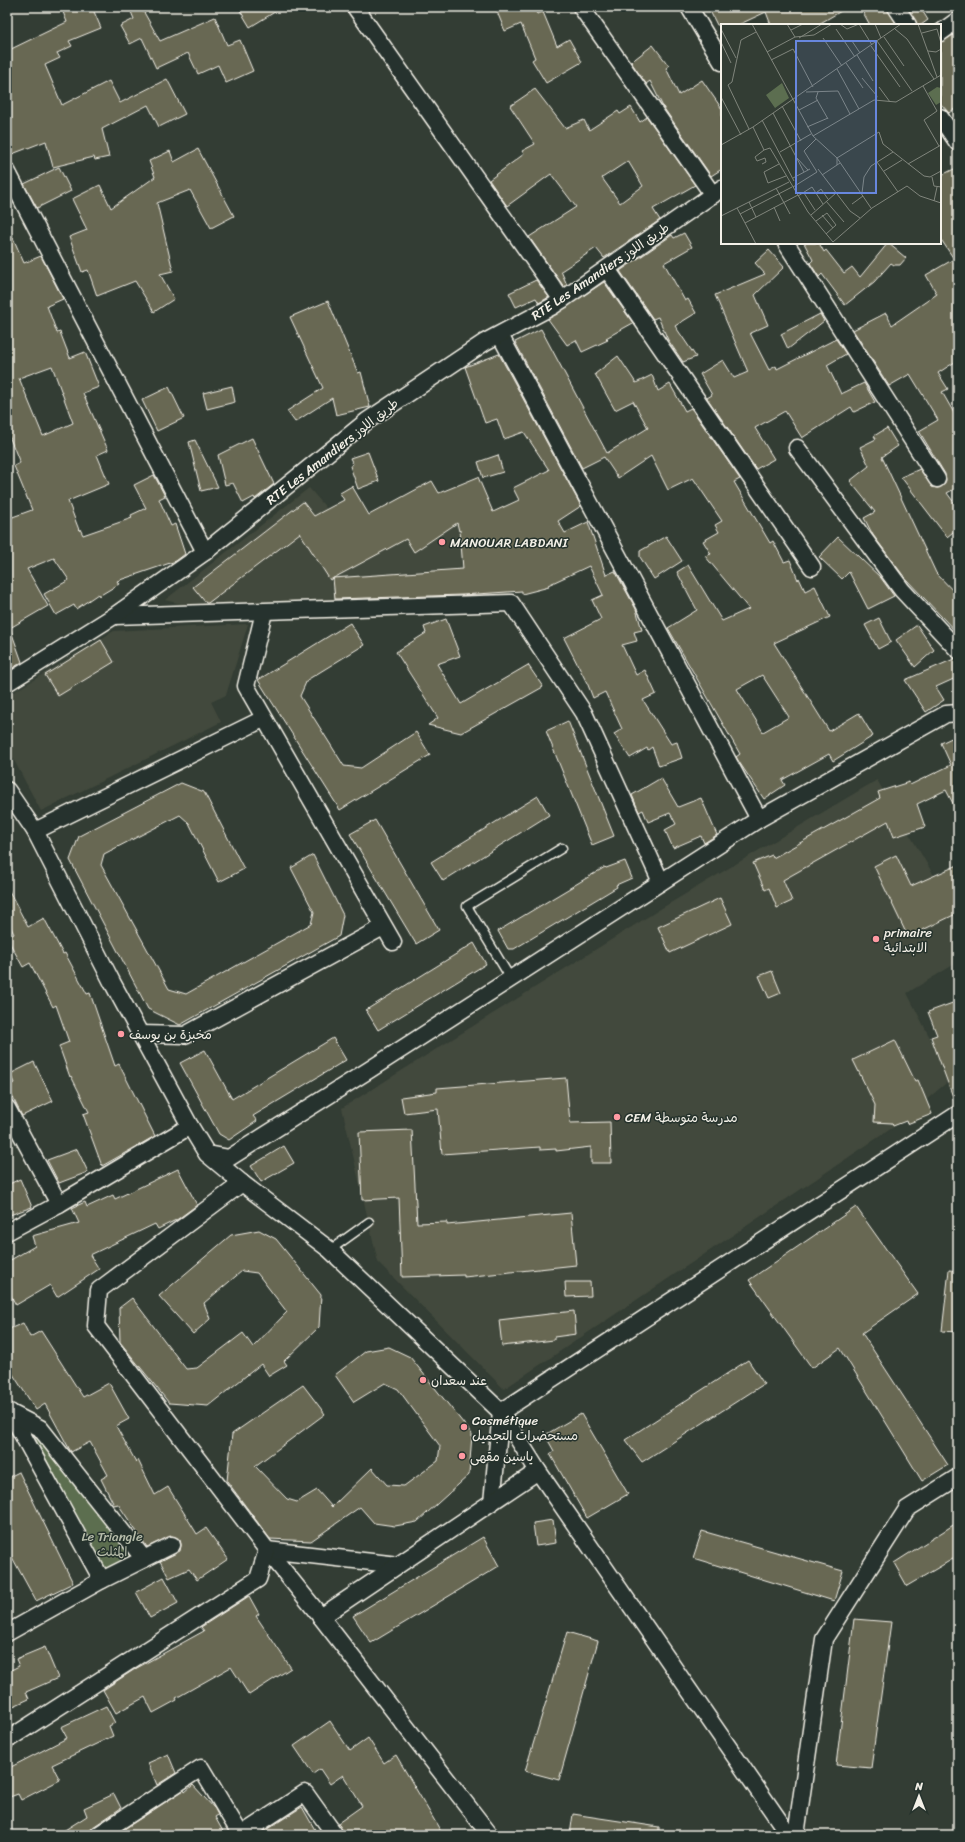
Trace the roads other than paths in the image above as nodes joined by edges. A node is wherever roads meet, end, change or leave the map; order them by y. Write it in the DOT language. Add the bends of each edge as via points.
graph roads {
  1 [pos="355,7"];
  2 [pos="581,7"];
  3 [pos="689,7"];
  4 [pos="896,7"];
  5 [pos="958,20"];
  6 [pos="907,24"];
  7 [pos="941,32"];
  8 [pos="721,60"];
  9 [pos="941,118"];
  10 [pos="958,143"];
  11 [pos="7,171"];
  12 [pos="717,192"];
  13 [pos="787,244"];
  14 [pos="607,269"];
  15 [pos="562,300"];
  16 [pos="500,335"];
  17 [pos="797,448"];
  18 [pos="936,479"];
  19 [pos="204,552"];
  20 [pos="812,567"];
  21 [pos="264,612"];
  22 [pos="114,616"];
  23 [pos="958,650"];
  24 [pos="7,683"];
  25 [pos="958,713"];
  26 [pos="264,719"];
  27 [pos="7,790"];
  28 [pos="759,819"];
  29 [pos="35,831"];
  30 [pos="562,848"];
  31 [pos="661,882"];
  32 [pos="384,927"];
  33 [pos="393,942"];
  34 [pos="511,979"];
  35 [pos="140,1034"];
  36 [pos="7,1108"];
  37 [pos="958,1114"];
  38 [pos="190,1126"];
  39 [pos="207,1154"];
  40 [pos="242,1183"];
  41 [pos="59,1204"];
  42 [pos="368,1222"];
  43 [pos="7,1232"];
  44 [pos="330,1250"];
  45 [pos="9,1409"];
  46 [pos="501,1412"];
  47 [pos="538,1471"];
  48 [pos="958,1477"];
  49 [pos="492,1502"];
  50 [pos="172,1545"];
  51 [pos="267,1550"];
  52 [pos="144,1559"];
  53 [pos="398,1565"];
  54 [pos="102,1580"];
  55 [pos="321,1617"];
  56 [pos="7,1633"];
  57 [pos="7,1740"];
  58 [pos="487,1834"];
  59 [pos="98,1835"];
  60 [pos="336,1835"];
  61 [pos="789,1835"];
  62 [pos="796,1835"];
  1 -- 15 [label="street"];
  2 -- 12 [label="street"];
  3 -- 8 [label="street"];
  4 -- 6 [label="street"];
  5 -- 7 [label="street"];
  9 -- 10 [label="street"];
  11 -- 19 [label="street"];
  12 -- 14 [label="street, RTE Les Amandiers طريق اللوز"];
  13 -- 18 [label="street"];
  14 -- 15 [label="street, RTE Les Amandiers طريق اللوز"];
  14 -- 20 [label="street"];
  15 -- 16 [label="street, RTE Les Amandiers طريق اللوز"];
  16 -- 19 [label="street, RTE Les Amandiers طريق اللوز" via="485,342 367,421"];
  16 -- 28 [label="street"];
  17 -- 23 [label="street" via="902,590"];
  19 -- 22 [label="street, RTE Les Amandiers طريق اللوز"];
  21 -- 22 [label="street"];
  21 -- 26 [label="street" via="246,686"];
  21 -- 31 [label="street" via="511,603 584,713"];
  22 -- 24 [label="street, RTE Les Amandiers طريق اللوز"];
  25 -- 28 [label="street" via="946,714"];
  26 -- 29 [label="street"];
  26 -- 32 [label="street"];
  27 -- 29 [label="street"];
  28 -- 31 [label="street"];
  29 -- 35 [label="street"];
  30 -- 34 [label="lane" via="467,906"];
  31 -- 34 [label="street"];
  32 -- 33 [label="street"];
  32 -- 35 [label="street" via="185,1034"];
  34 -- 39 [label="street" via="229,1158"];
  35 -- 38 [label="street"];
  36 -- 41 [label="street"];
  37 -- 46 [label="street"];
  38 -- 39 [label="street"];
  38 -- 41 [label="street"];
  39 -- 40 [label="street"];
  40 -- 44 [label="street"];
  40 -- 51 [label="street" via="98,1290 96,1326"];
  41 -- 43 [label="street"];
  42 -- 44 [label="lane"];
  44 -- 46 [label="street"];
  45 -- 52 [label="street" via="40,1428"];
  45 -- 54 [label="street"];
  46 -- 47 [label="street"];
  46 -- 49 [label="street"];
  47 -- 49 [label="street"];
  47 -- 61 [label="street"];
  48 -- 62 [label="street" via="907,1509 824,1639"];
  49 -- 53 [label="street"];
  50 -- 52 [label="street"];
  51 -- 53 [label="street"];
  51 -- 55 [label="street"];
  51 -- 57 [label="street" via="258,1579"];
  52 -- 54 [label="street"];
  53 -- 55 [label="street"];
  54 -- 56 [label="street"];
  55 -- 58 [label="street"];
  59 -- 60 [label="street" via="201,1768 241,1835 305,1793"];
}
